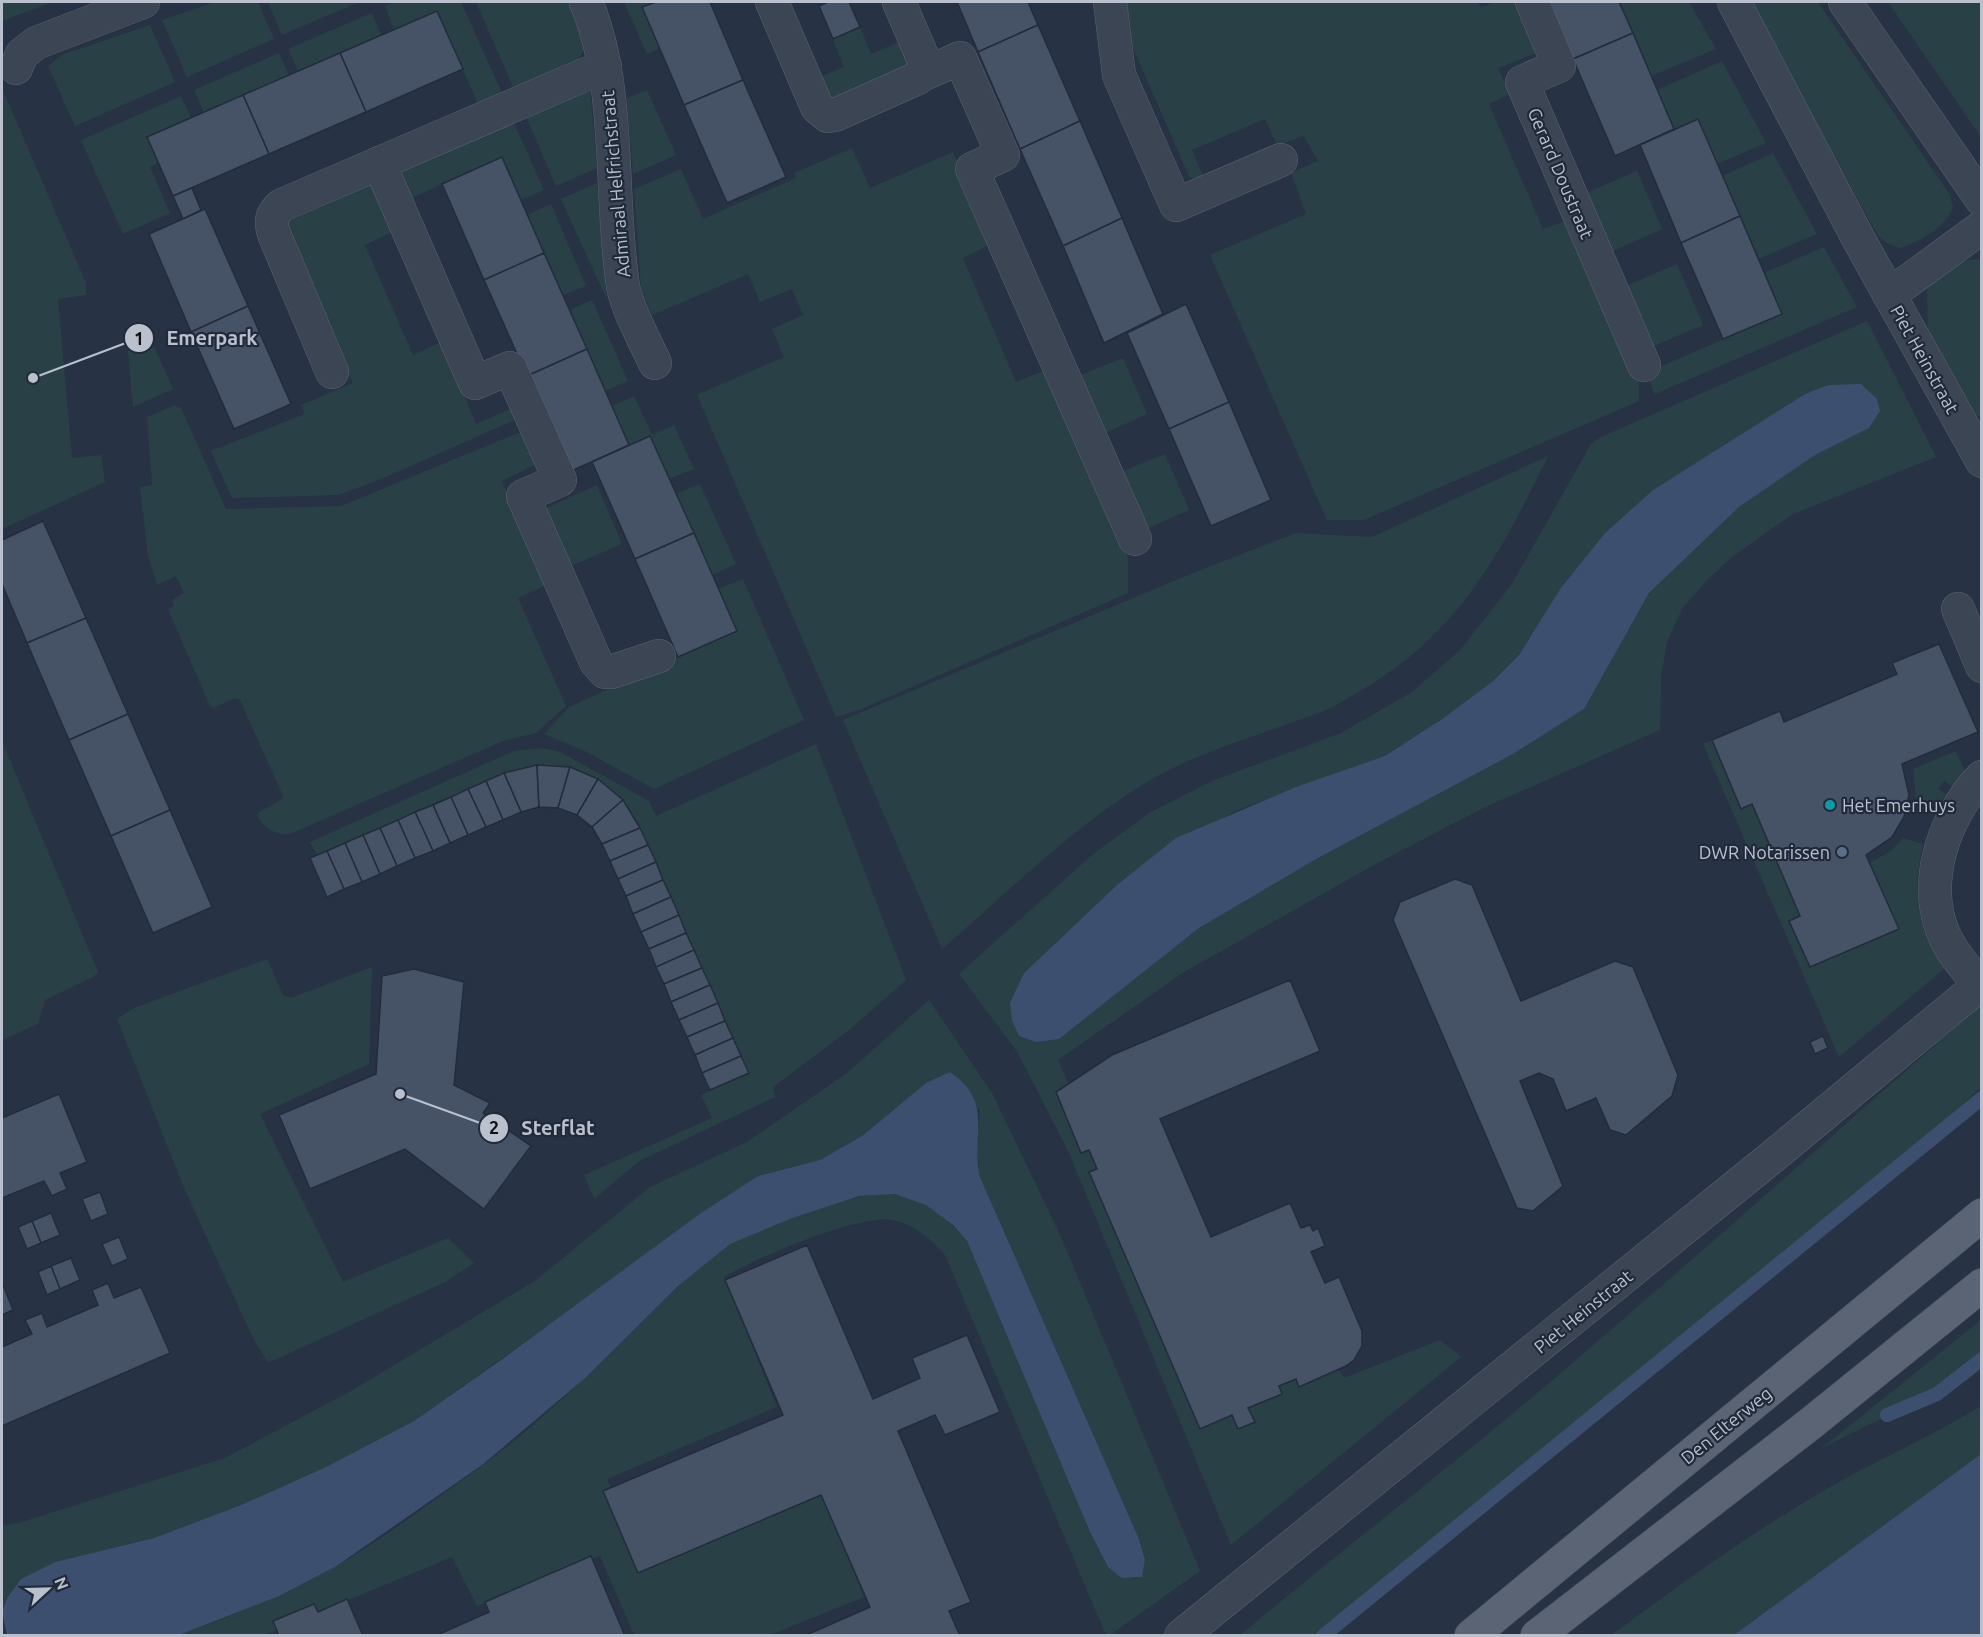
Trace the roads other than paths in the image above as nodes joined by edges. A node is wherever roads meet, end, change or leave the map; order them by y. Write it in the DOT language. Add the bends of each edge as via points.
graph roads {
  1 [pos="143,2"];
  2 [pos="586,2"];
  3 [pos="772,2"];
  4 [pos="899,2"];
  5 [pos="1110,2"];
  6 [pos="1532,2"];
  7 [pos="1734,2"];
  8 [pos="1845,2"];
  9 [pos="605,66"];
  10 [pos="16,68"];
  11 [pos="922,75"];
  12 [pos="1281,160"];
  13 [pos="379,163"];
  14 [pos="1982,200"];
  15 [pos="1982,227"];
  16 [pos="1889,295"];
  17 [pos="655,363"];
  18 [pos="1644,365"];
  19 [pos="332,372"];
  20 [pos="1982,461"];
  21 [pos="1135,539"];
  22 [pos="1958,609"];
  23 [pos="659,656"];
  24 [pos="1982,666"];
  25 [pos="1982,777"];
  26 [pos="1981,984"];
  27 [pos="1982,1215"];
  28 [pos="1982,1286"];
  29 [pos="1181,1635"];
  30 [pos="1471,1635"];
  31 [pos="1537,1635"];
  1 -- 10 [label="street" via="36,43 22,54"];
  2 -- 9 [label="street, Admiraal Helfrichstraat" via="597,28"];
  3 -- 11 [label="street" via="821,112 835,115"];
  4 -- 11 [label="street" via="925,63"];
  5 -- 12 [label="street" via="1119,75 1176,206"];
  6 -- 18 [label="street, Gerard Doustraat" via="1559,66 1522,82"];
  7 -- 16 [label="street"];
  8 -- 14 [label="street"];
  9 -- 13 [label="street"];
  9 -- 17 [label="street, Admiraal Helfrichstraat" via="623,289"];
  11 -- 21 [label="street" via="960,58 1003,155 972,169"];
  13 -- 19 [label="street" via="282,205 272,218 274,234"];
  13 -- 23 [label="street" via="475,383 510,368 560,480 523,496 596,662 605,672 611,672"];
  15 -- 16 [label="street, Piet Heinstraat"];
  16 -- 20 [label="street, Piet Heinstraat"];
  22 -- 24 [label="street"];
  25 -- 26 [label="street" via="1947,832 1935,886 1936,908 1951,948"];
  26 -- 29 [label="street, Piet Heinstraat"];
  27 -- 30 [label="main road, Den Elterweg"];
  28 -- 31 [label="main road"];
}
